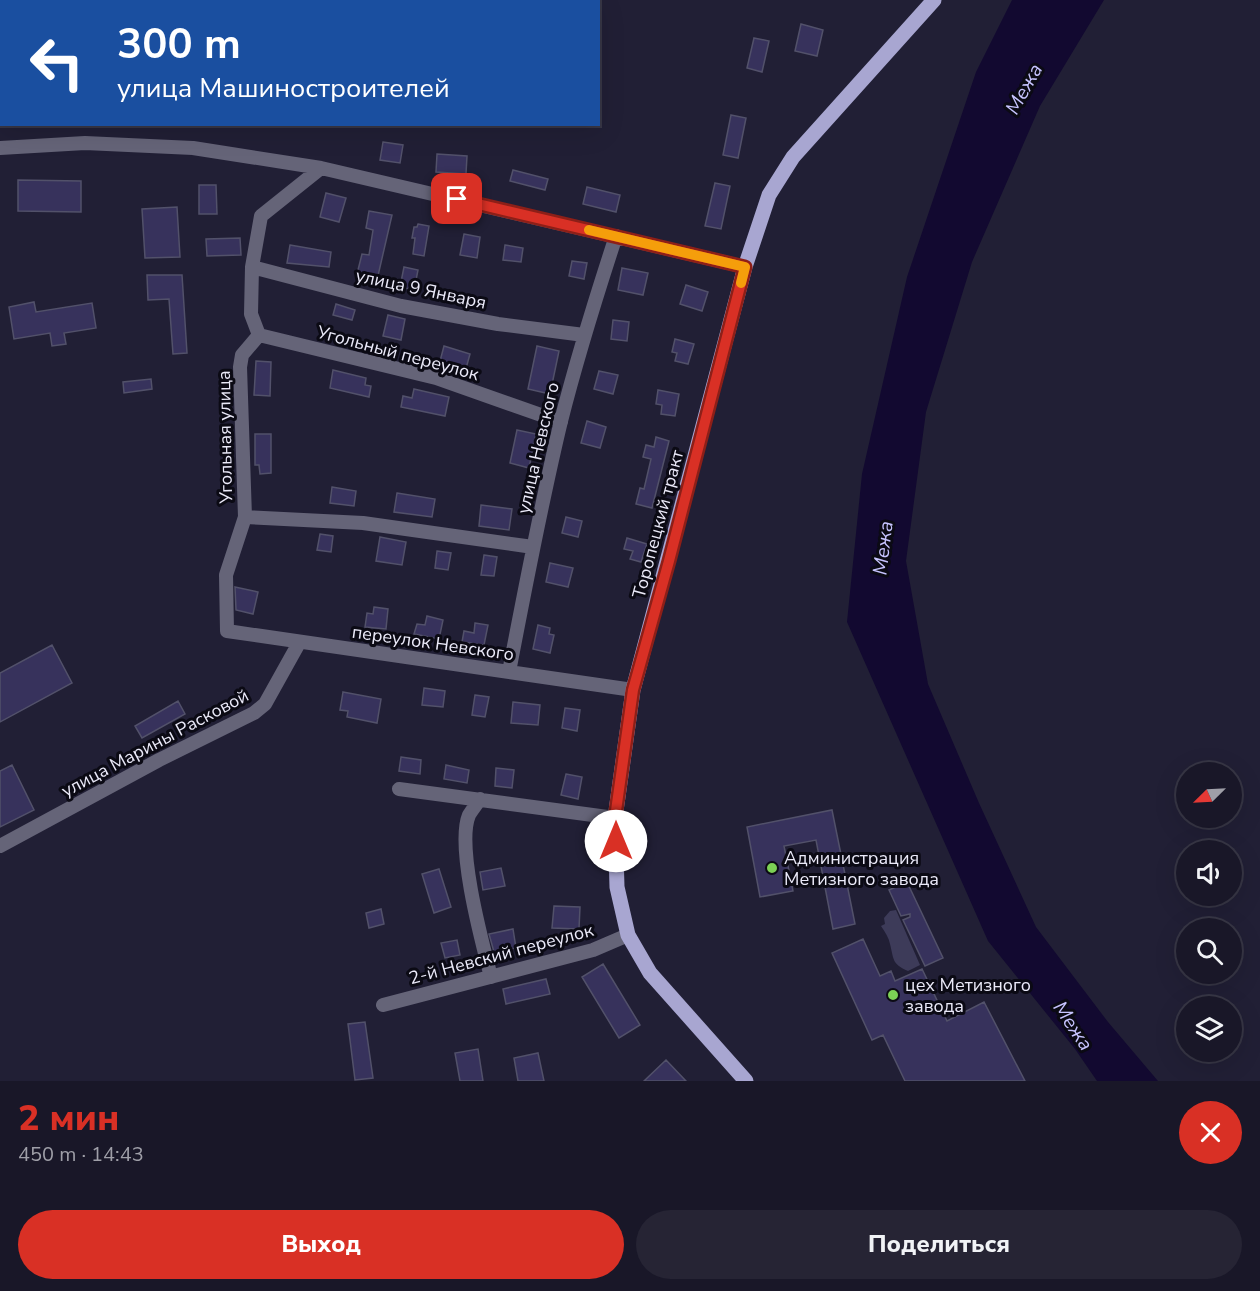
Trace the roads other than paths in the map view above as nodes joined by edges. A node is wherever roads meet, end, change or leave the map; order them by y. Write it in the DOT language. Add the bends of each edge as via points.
graph roads {
  1 [pos="934,0"];
  2 [pos="0,148"];
  3 [pos="321,168"];
  4 [pos="616,236"];
  5 [pos="252,267"];
  6 [pos="745,267"];
  7 [pos="259,335"];
  8 [pos="584,335"];
  9 [pos="561,422"];
  10 [pos="245,518"];
  11 [pos="533,547"];
  12 [pos="227,631"];
  13 [pos="298,643"];
  14 [pos="508,672"];
  15 [pos="633,690"];
  16 [pos="399,789"];
  17 [pos="480,799"];
  18 [pos="615,818"];
  19 [pos="0,846"];
  20 [pos="628,934"];
  21 [pos="491,977"];
  22 [pos="383,1005"];
  23 [pos="746,1081"];
  1 -- 6 [label="main road, Торопецкий тракт" via="793,157 769,195"];
  2 -- 3 [label="street" via="84,143 193,148"];
  3 -- 4 [label="street"];
  3 -- 5 [label="street" via="261,216"];
  4 -- 6 [label="street"];
  4 -- 8 [label="street, улица Невского"];
  5 -- 7 [label="street" via="251,314"];
  5 -- 8 [label="street, улица 9 Января" via="401,306"];
  6 -- 15 [label="main road, Торопецкий тракт"];
  7 -- 9 [label="street, Угольный переулок" via="436,378"];
  7 -- 10 [label="street, Угольная улица" via="242,355 240,368"];
  8 -- 9 [label="street, улица Невского"];
  9 -- 11 [label="street, улица Невского"];
  10 -- 11 [label="street" via="363,523"];
  10 -- 12 [label="street, Угольная улица" via="226,575"];
  11 -- 14 [label="street, улица Невского"];
  12 -- 13 [label="street, переулок Невского"];
  13 -- 14 [label="street, переулок Невского"];
  13 -- 19 [label="street, улица Марины Расковой" via="265,704 254,713"];
  14 -- 15 [label="street, переулок Невского"];
  15 -- 18 [label="main road, Торопецкий тракт"];
  16 -- 17 [label="street"];
  17 -- 18 [label="street"];
  17 -- 21 [label="street" via="469,816 465,851"];
  18 -- 20 [label="main road, Торопецкий тракт" via="617,888"];
  20 -- 21 [label="street, 2-й Невский переулок" via="593,950"];
  20 -- 23 [label="main road, Торопецкий тракт" via="650,973"];
  21 -- 22 [label="street, 2-й Невский переулок"];
}
